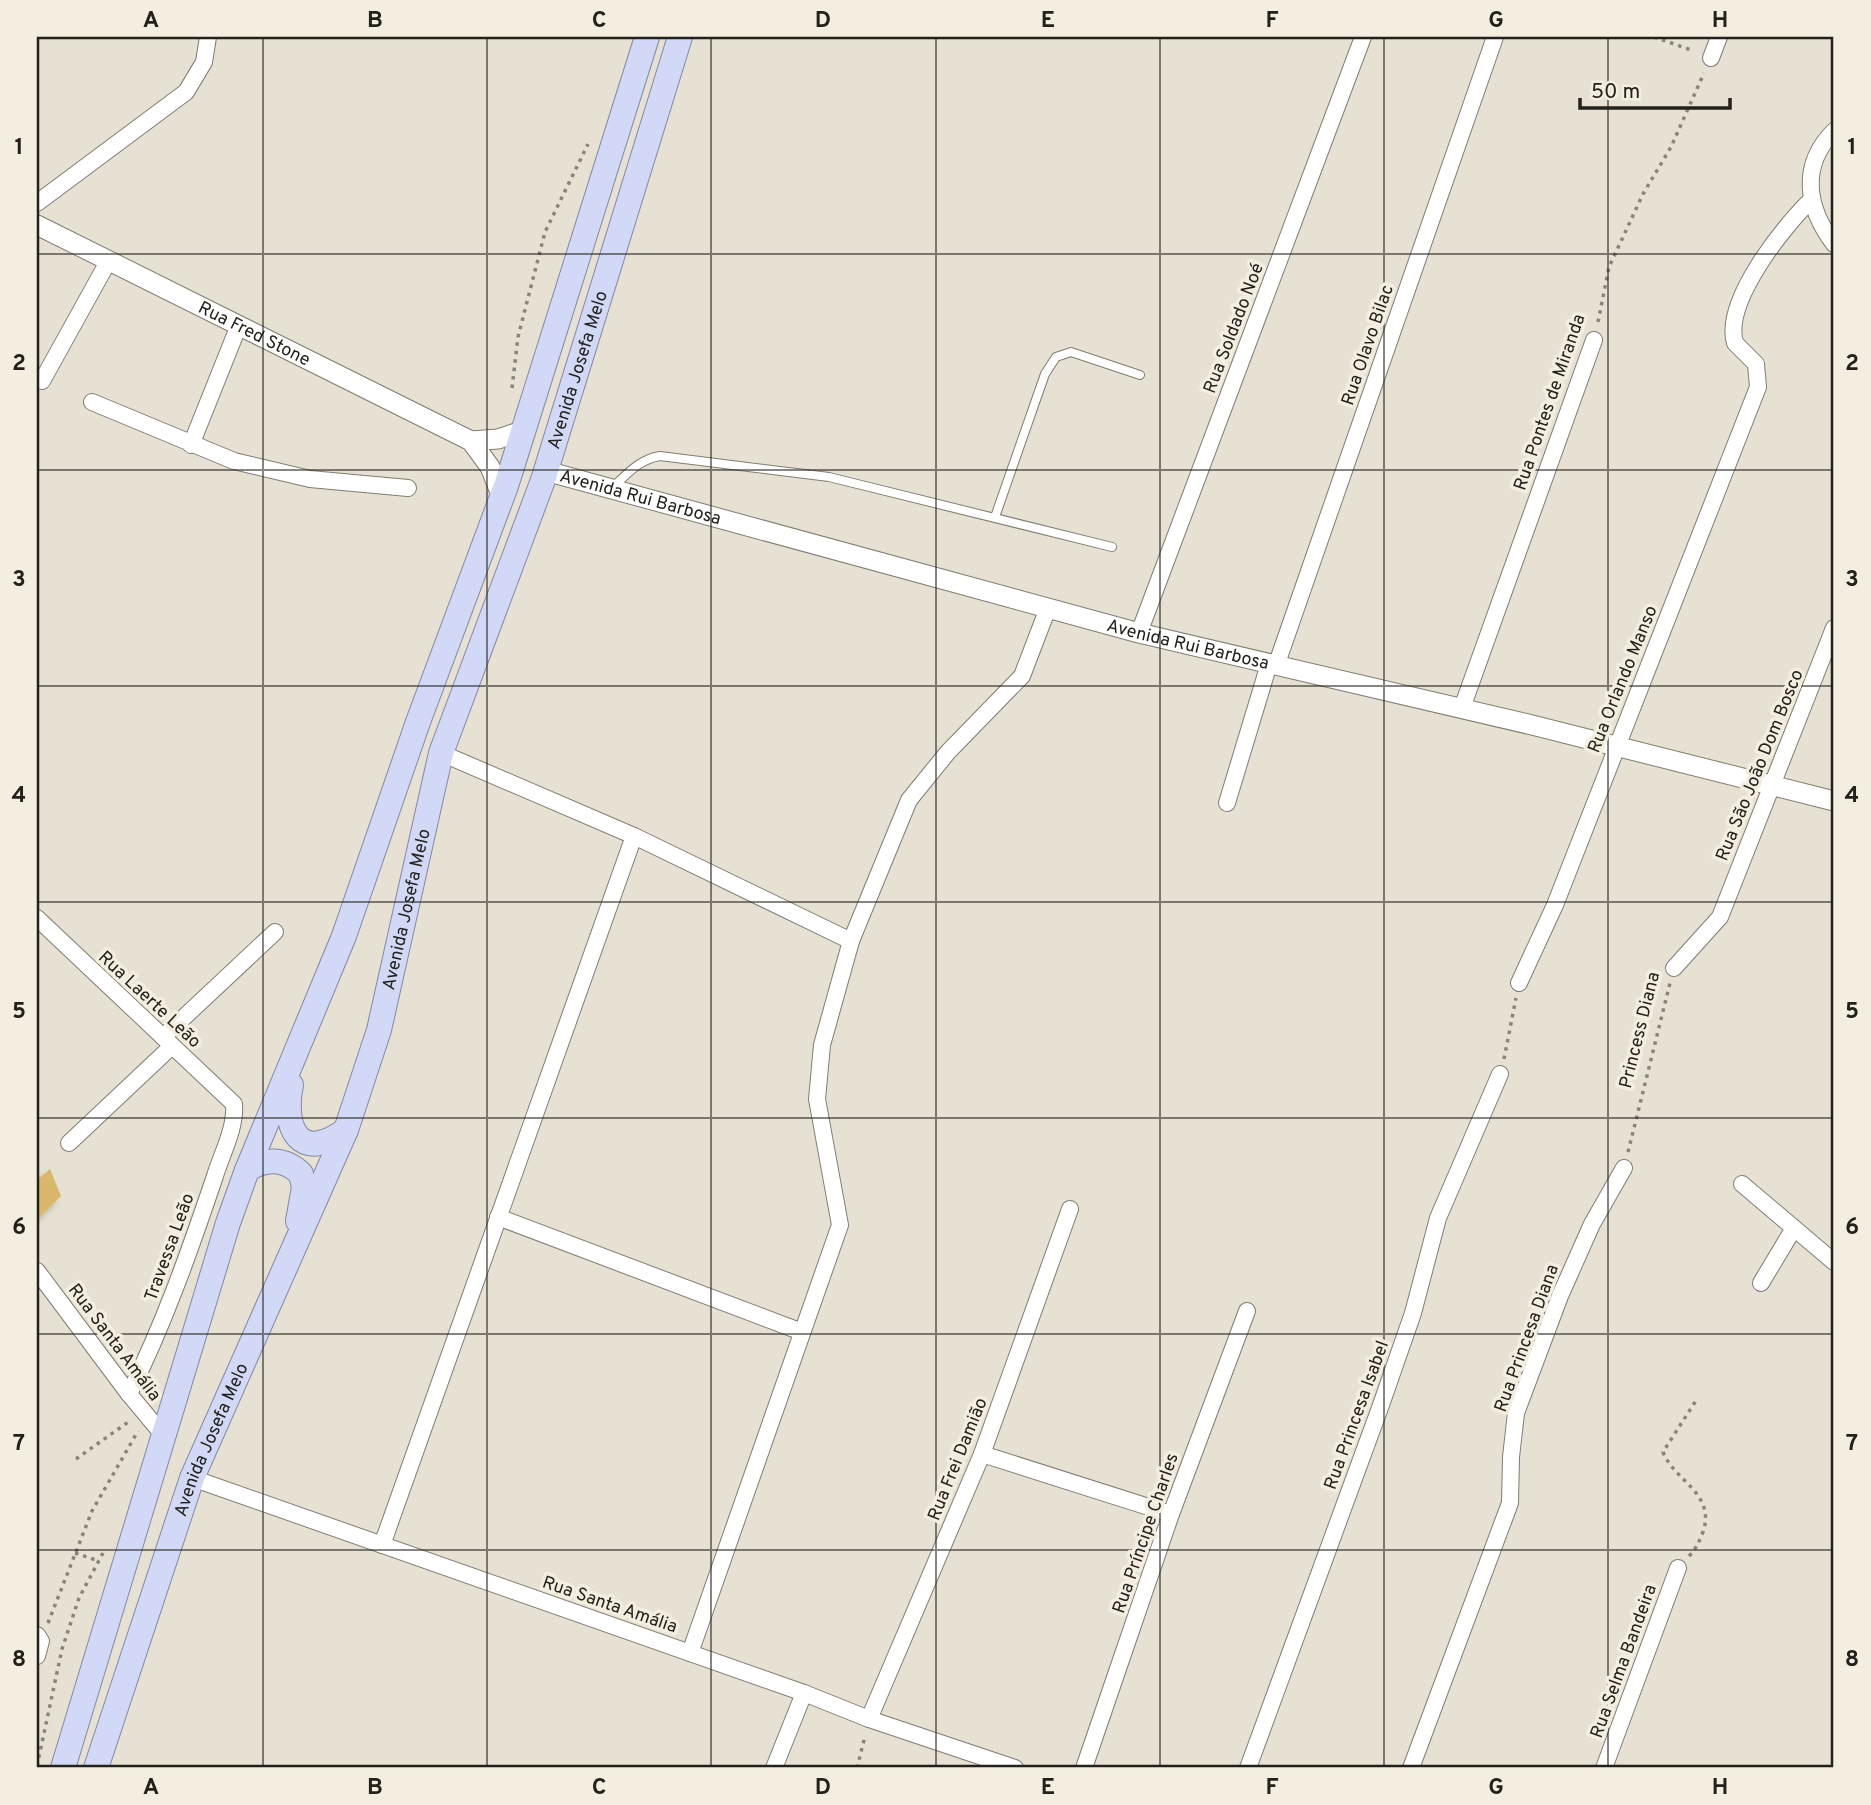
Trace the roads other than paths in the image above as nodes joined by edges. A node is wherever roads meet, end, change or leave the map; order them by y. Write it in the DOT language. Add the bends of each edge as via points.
graph roads {
  1 [pos="208,37"];
  2 [pos="647,37"];
  3 [pos="680,37"];
  4 [pos="1363,37"];
  5 [pos="1496,37"];
  6 [pos="1718,37"];
  7 [pos="1712,58"];
  8 [pos="1834,131"];
  9 [pos="1811,200"];
  10 [pos="37,203"];
  11 [pos="37,225"];
  12 [pos="1834,244"];
  13 [pos="109,260"];
  14 [pos="239,325"];
  15 [pos="1594,340"];
  16 [pos="1140,375"];
  17 [pos="42,381"];
  18 [pos="92,402"];
  19 [pos="525,430"];
  20 [pos="471,441"];
  21 [pos="191,445"];
  22 [pos="546,471"];
  23 [pos="408,488"];
  24 [pos="610,489"];
  25 [pos="502,497"];
  26 [pos="995,517"];
  27 [pos="1112,547"];
  28 [pos="1048,608"];
  29 [pos="1834,628"];
  30 [pos="1139,633"];
  31 [pos="1272,665"];
  32 [pos="1462,708"];
  33 [pos="1616,746"];
  34 [pos="441,752"];
  35 [pos="1769,786"];
  36 [pos="1834,801"];
  37 [pos="1227,803"];
  38 [pos="634,836"];
  39 [pos="1720,917"];
  40 [pos="37,918"];
  41 [pos="275,932"];
  42 [pos="851,942"];
  43 [pos="1674,968"];
  44 [pos="1519,983"];
  45 [pos="167,1042"];
  46 [pos="299,1043"];
  47 [pos="1500,1074"];
  48 [pos="235,1108"];
  49 [pos="346,1130"];
  50 [pos="69,1143"];
  51 [pos="1624,1168"];
  52 [pos="247,1170"];
  53 [pos="1742,1184"];
  54 [pos="1070,1209"];
  55 [pos="202,1214"];
  56 [pos="498,1217"];
  57 [pos="228,1223"];
  58 [pos="1794,1227"];
  59 [pos="289,1262"];
  60 [pos="1834,1262"];
  61 [pos="37,1271"];
  62 [pos="1761,1283"];
  63 [pos="1247,1311"];
  64 [pos="802,1332"];
  65 [pos="129,1394"];
  66 [pos="164,1436"];
  67 [pos="982,1454"];
  68 [pos="192,1478"];
  69 [pos="1171,1514"];
  70 [pos="382,1545"];
  71 [pos="1678,1568"];
  72 [pos="690,1653"];
  73 [pos="804,1693"];
  74 [pos="869,1719"];
  75 [pos="62,1768"];
  76 [pos="96,1768"];
  77 [pos="774,1768"];
  78 [pos="1015,1768"];
  79 [pos="1084,1768"];
  80 [pos="1248,1768"];
  81 [pos="1411,1768"];
  82 [pos="1604,1768"];
  1 -- 10 [label="street" via="204,62 186,92"];
  2 -- 19 [label="main road, Avenida Josefa Melo"];
  3 -- 22 [label="main road, Avenida Josefa Melo"];
  4 -- 30 [label="street, Rua Soldado Noé"];
  5 -- 31 [label="street, Rua Olavo Bilac"];
  6 -- 7 [label="street"];
  8 -- 9 [label="street" via="1814,157"];
  9 -- 12 [label="street"];
  9 -- 33 [label="street, Rua Orlando Manso" via="1767,253 1735,315 1735,343 1756,364 1758,387"];
  11 -- 13 [label="street, Rua Fred Stone"];
  13 -- 14 [label="street, Rua Fred Stone"];
  13 -- 17 [label="street"];
  14 -- 20 [label="street, Rua Fred Stone"];
  14 -- 21 [label="street"];
  15 -- 32 [label="street, Rua Pontes de Miranda"];
  16 -- 26 [label="lane" via="1071,352 1056,357 1045,374"];
  18 -- 21 [label="street"];
  19 -- 20 [label="street"];
  19 -- 25 [label="main road, Avenida Josefa Melo"];
  20 -- 25 [label="street, Rua Fred Stone" via="490,467"];
  21 -- 23 [label="street" via="275,472"];
  22 -- 24 [label="street, Avenida Rui Barbosa"];
  22 -- 34 [label="main road, Avenida Josefa Melo"];
  24 -- 26 [label="lane" via="638,464 660,456 829,477"];
  24 -- 28 [label="street, Avenida Rui Barbosa"];
  25 -- 46 [label="main road, Avenida Josefa Melo" via="344,936"];
  26 -- 27 [label="lane"];
  28 -- 30 [label="street, Avenida Rui Barbosa"];
  28 -- 42 [label="street" via="1022,676 948,752 909,800"];
  29 -- 35 [label="street, Rua São João Dom Bosco"];
  30 -- 31 [label="street, Avenida Rui Barbosa"];
  31 -- 32 [label="street, Avenida Rui Barbosa"];
  31 -- 37 [label="street, Rua Olavo Bilac"];
  32 -- 33 [label="street, Avenida Rui Barbosa"];
  33 -- 35 [label="street, Avenida Rui Barbosa"];
  33 -- 44 [label="street, Rua Orlando Manso" via="1555,905"];
  34 -- 38 [label="street"];
  34 -- 49 [label="main road, Avenida Josefa Melo" via="379,1030"];
  35 -- 36 [label="street, Avenida Rui Barbosa"];
  35 -- 39 [label="street, Rua São João Dom Bosco"];
  38 -- 42 [label="street"];
  38 -- 56 [label="street"];
  39 -- 43 [label="street, Princess Diana"];
  40 -- 45 [label="street, Rua Laerte Leão"];
  41 -- 45 [label="street"];
  42 -- 64 [label="street" via="822,1045 817,1099 840,1226"];
  45 -- 48 [label="street, Rua Laerte Leão"];
  45 -- 50 [label="street"];
  46 -- 49 [label="main road" via="287,1104 289,1126 296,1136 314,1143"];
  46 -- 52 [label="main road, Avenida Josefa Melo"];
  47 -- 80 [label="street, Rua Princesa Isabel" via="1438,1218 1413,1313"];
  48 -- 55 [label="street, Travessa Leão"];
  49 -- 59 [label="main road, Avenida Josefa Melo"];
  51 -- 81 [label="street, Rua Princesa Diana" via="1592,1224 1560,1296 1516,1413 1510,1503"];
  52 -- 57 [label="main road, Avenida Josefa Melo"];
  52 -- 59 [label="main road" via="256,1164 282,1162 301,1174 304,1187"];
  53 -- 58 [label="street"];
  54 -- 67 [label="street, Rua Frei Damião"];
  55 -- 57 [label="street"];
  55 -- 65 [label="street, Travessa Leão"];
  56 -- 64 [label="street"];
  56 -- 70 [label="street"];
  57 -- 66 [label="main road, Avenida Josefa Melo"];
  58 -- 60 [label="street"];
  58 -- 62 [label="street"];
  59 -- 68 [label="main road, Avenida Josefa Melo"];
  61 -- 65 [label="street, Rua Santa Amália"];
  63 -- 69 [label="street, Rua Príncipe Charles"];
  64 -- 72 [label="street"];
  65 -- 66 [label="street, Rua Santa Amália"];
  66 -- 75 [label="main road, Avenida Josefa Melo"];
  67 -- 69 [label="street"];
  67 -- 74 [label="street, Rua Frei Damião"];
  68 -- 70 [label="street, Rua Santa Amália"];
  68 -- 76 [label="main road, Avenida Josefa Melo"];
  69 -- 79 [label="street, Rua Príncipe Charles"];
  70 -- 72 [label="street, Rua Santa Amália"];
  71 -- 82 [label="street, Rua Selma Bandeira"];
  72 -- 73 [label="street, Rua Santa Amália"];
  73 -- 74 [label="street, Rua Santa Amália"];
  73 -- 77 [label="street"];
  74 -- 78 [label="street, Rua Santa Amália"];
}
